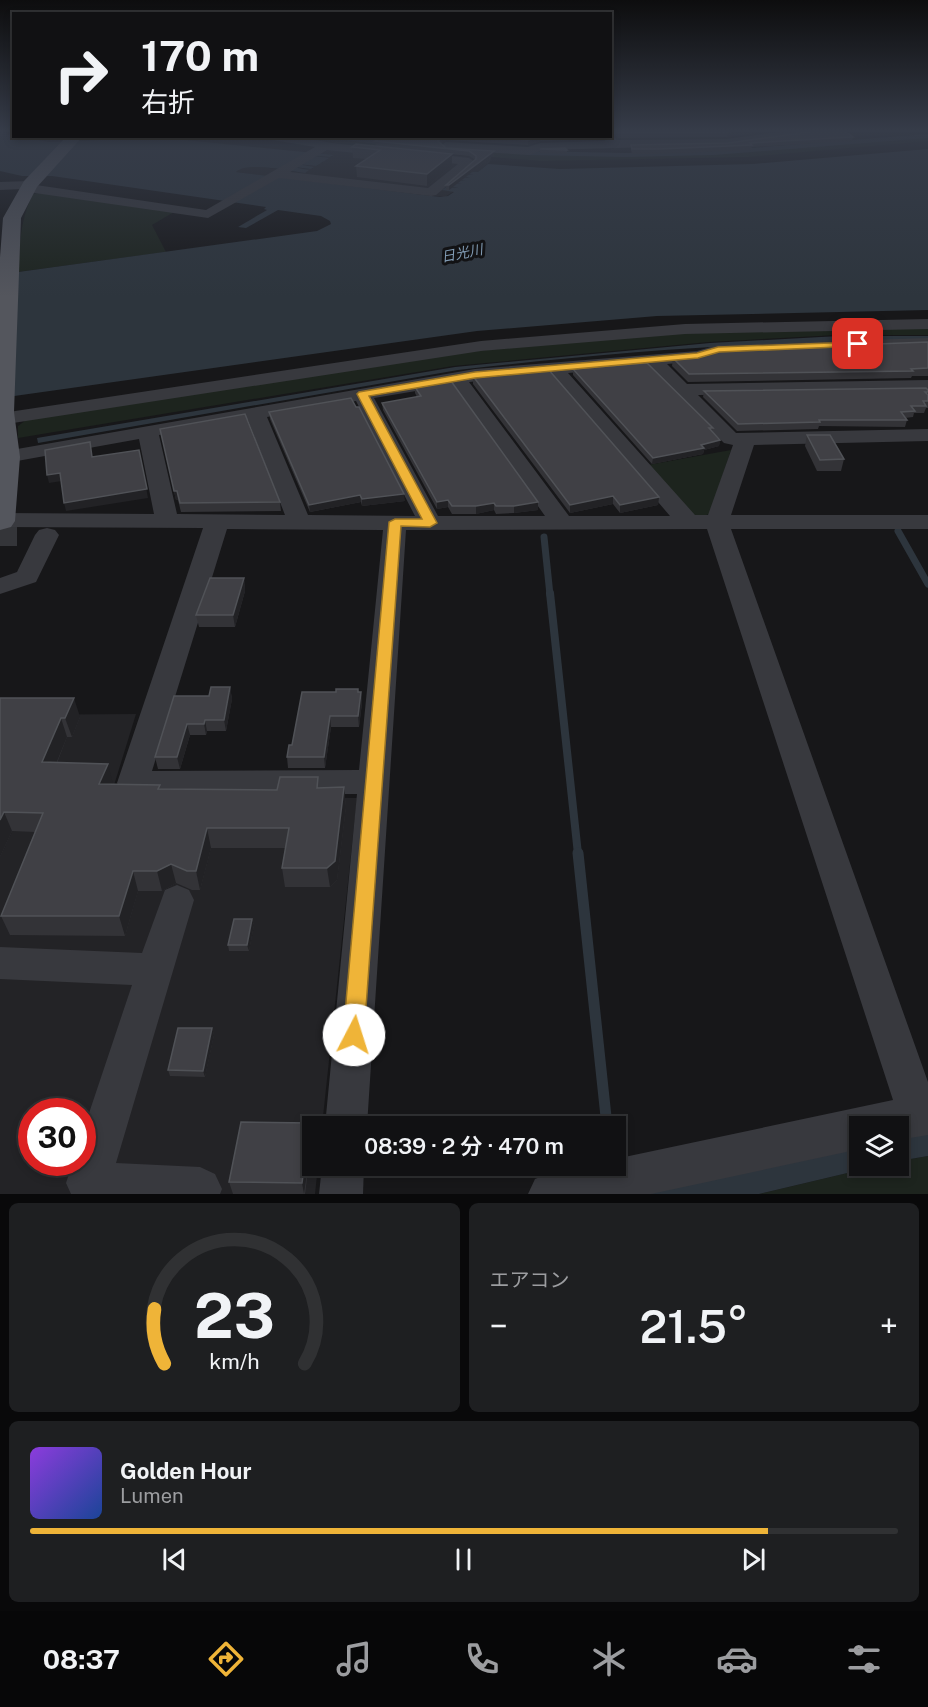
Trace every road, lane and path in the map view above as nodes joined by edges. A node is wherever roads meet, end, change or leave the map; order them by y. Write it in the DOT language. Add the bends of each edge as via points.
graph roads {
  1 [pos="0,186"];
  2 [pos="258,186"];
  3 [pos="376,186"];
  4 [pos="439,186"];
  5 [pos="29,187"];
  6 [pos="928,324"];
  7 [pos="928,344"];
  8 [pos="651,360"];
  9 [pos="554,368"];
  10 [pos="457,378"];
  11 [pos="928,386"];
  12 [pos="681,390"];
  13 [pos="362,394"];
  14 [pos="255,412"];
  15 [pos="928,420"];
  16 [pos="1,421"];
  17 [pos="148,431"];
  18 [pos="919,435"];
  19 [pos="746,439"];
  20 [pos="6,457"];
  21 [pos="299,521"];
  22 [pos="167,522"];
  23 [pos="395,522"];
  24 [pos="928,522"];
  25 [pos="430,523"];
  26 [pos="562,523"];
  27 [pos="703,523"];
  28 [pos="6,526"];
  29 [pos="215,529"];
  30 [pos="47,535"];
  31 [pos="0,586"];
  32 [pos="374,782"];
  33 [pos="177,900"];
  34 [pos="0,963"];
  35 [pos="155,970"];
  36 [pos="923,1114"];
  37 [pos="347,1116"];
  38 [pos="849,1130"];
  39 [pos="342,1176"];
  40 [pos="200,1189"];
  41 [pos="341,1194"];
  42 [pos="550,1194"];
  1 -- 5 [label="street"];
  2 -- 5 [label="street" via="208,214"];
  3 -- 4 [label="street" via="431,192"];
  5 -- 16 [label="main road" via="12,218"];
  6 -- 16 [label="street" via="685,329 481,346"];
  7 -- 8 [label="street" via="718,350"];
  8 -- 9 [label="street"];
  8 -- 12 [label="street"];
  9 -- 10 [label="street"];
  9 -- 27 [label="street"];
  10 -- 13 [label="street"];
  10 -- 26 [label="street"];
  11 -- 12 [label="street"];
  12 -- 19 [label="street" via="731,439"];
  13 -- 14 [label="street"];
  13 -- 25 [label="street"];
  14 -- 17 [label="street"];
  14 -- 21 [label="street"];
  15 -- 18 [label="street"];
  16 -- 20 [label="main road"];
  17 -- 20 [label="street"];
  17 -- 22 [label="street"];
  18 -- 19 [label="street"];
  19 -- 27 [label="street"];
  20 -- 28 [label="main road"];
  21 -- 23 [label="street"];
  21 -- 29 [label="street"];
  22 -- 28 [label="street"];
  22 -- 29 [label="street"];
  23 -- 25 [label="street"];
  23 -- 32 [label="street"];
  24 -- 27 [label="street"];
  25 -- 26 [label="street"];
  26 -- 27 [label="street"];
  27 -- 36 [label="street"];
  28 -- 30 [label="street"];
  29 -- 30 [label="street"];
  29 -- 32 [label="street" via="133,783"];
  30 -- 31 [label="street" via="27,577"];
  32 -- 37 [label="street"];
  33 -- 35 [label="street"];
  34 -- 35 [label="street"];
  35 -- 40 [label="street" via="88,1183"];
  38 -- 42 [label="street"];
  39 -- 41 [label="street"];
}
